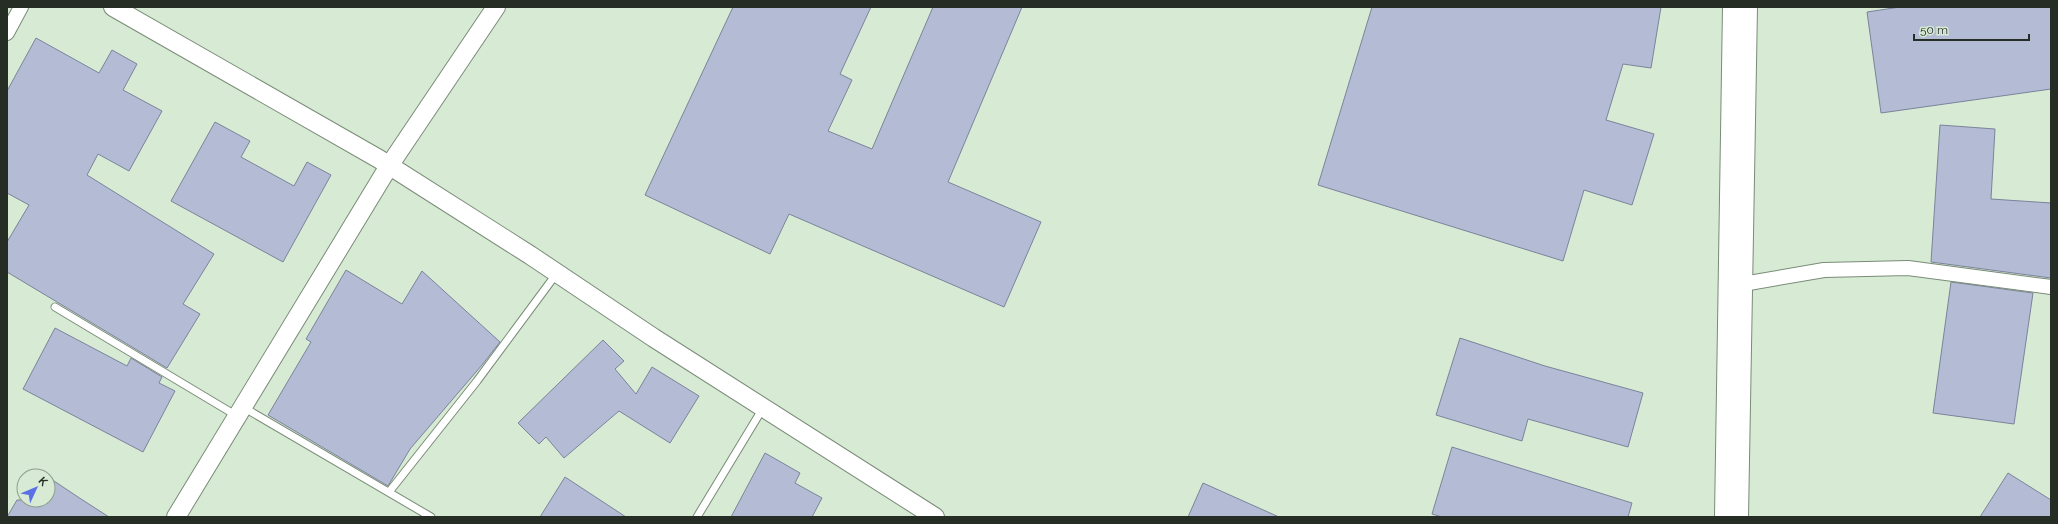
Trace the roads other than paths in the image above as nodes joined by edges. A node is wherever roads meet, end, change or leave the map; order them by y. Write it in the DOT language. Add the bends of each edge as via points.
graph roads {
  1 [pos="21,7"];
  2 [pos="113,7"];
  3 [pos="496,7"];
  4 [pos="1732,7"];
  5 [pos="1748,7"];
  6 [pos="7,33"];
  7 [pos="389,166"];
  8 [pos="557,273"];
  9 [pos="1743,284"];
  10 [pos="2051,287"];
  11 [pos="55,307"];
  12 [pos="763,408"];
  13 [pos="240,411"];
  14 [pos="389,492"];
  15 [pos="176,517"];
  16 [pos="431,517"];
  17 [pos="697,517"];
  18 [pos="935,517"];
  19 [pos="1724,517"];
  20 [pos="1739,517"];
  1 -- 6 [label="street"];
  2 -- 7 [label="street"];
  3 -- 7 [label="street"];
  4 -- 19 [label="street"];
  5 -- 9 [label="street"];
  7 -- 8 [label="street"];
  7 -- 13 [label="street"];
  8 -- 12 [label="street"];
  8 -- 14 [label="lane" via="478,381"];
  9 -- 10 [label="street" via="1824,270 1908,268"];
  9 -- 20 [label="street"];
  11 -- 13 [label="lane"];
  12 -- 17 [label="lane"];
  12 -- 18 [label="street"];
  13 -- 14 [label="lane"];
  13 -- 15 [label="street"];
  14 -- 16 [label="lane"];
}
